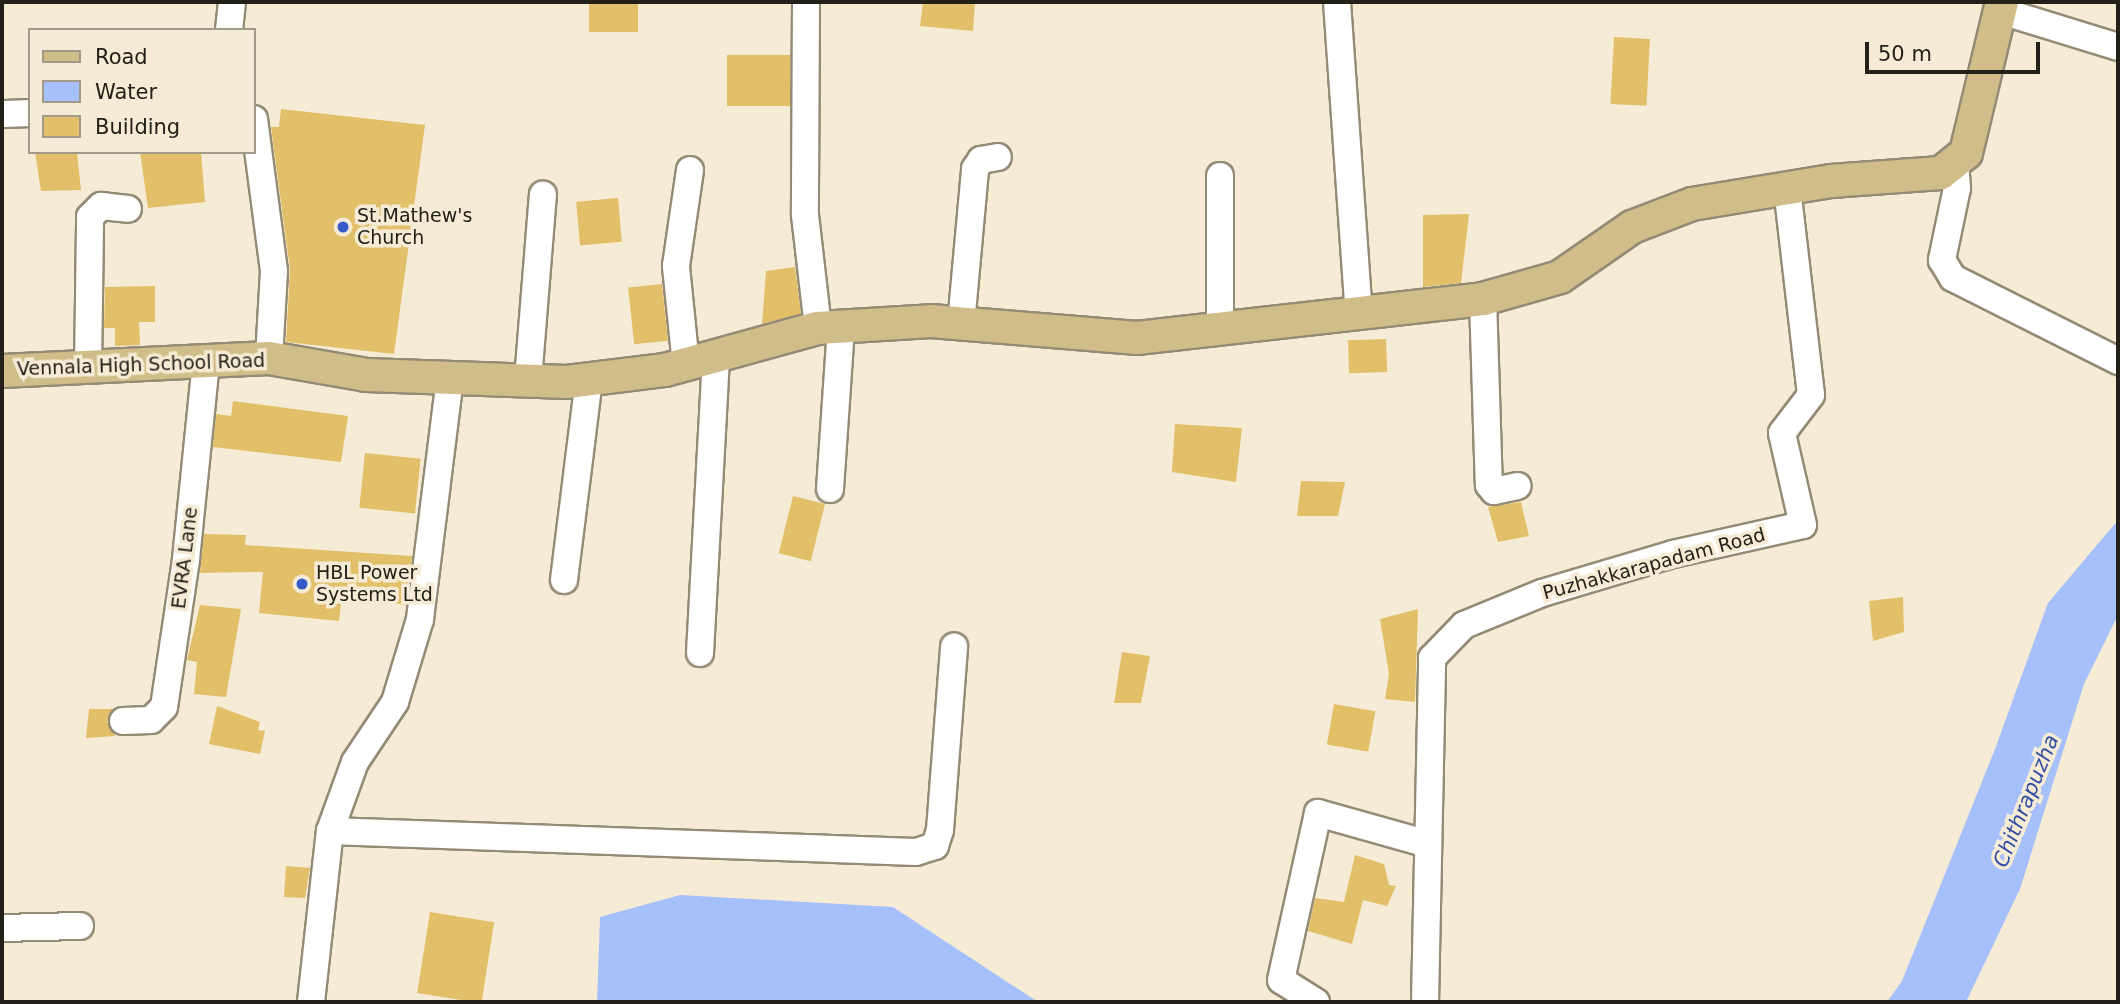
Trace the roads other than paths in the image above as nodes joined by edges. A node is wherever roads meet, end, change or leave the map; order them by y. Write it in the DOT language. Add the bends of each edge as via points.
graph roads {
  1 [pos="232,2"];
  2 [pos="806,2"];
  3 [pos="1337,2"];
  4 [pos="2002,6"];
  5 [pos="229,28"];
  6 [pos="2118,47"];
  7 [pos="28,113"];
  8 [pos="2,114"];
  9 [pos="256,134"];
  10 [pos="998,157"];
  11 [pos="1955,164"];
  12 [pos="690,170"];
  13 [pos="1220,176"];
  14 [pos="1787,187"];
  15 [pos="543,195"];
  16 [pos="128,209"];
  17 [pos="1483,299"];
  18 [pos="1359,313"];
  19 [pos="961,324"];
  20 [pos="829,327"];
  21 [pos="1220,327"];
  22 [pos="716,356"];
  23 [pos="269,358"];
  24 [pos="2118,360"];
  25 [pos="206,361"];
  26 [pos="686,365"];
  27 [pos="88,368"];
  28 [pos="2,371"];
  29 [pos="450,377"];
  30 [pos="589,379"];
  31 [pos="528,380"];
  32 [pos="1517,486"];
  33 [pos="830,489"];
  34 [pos="564,580"];
  35 [pos="954,647"];
  36 [pos="700,653"];
  37 [pos="123,721"];
  38 [pos="330,831"];
  39 [pos="1428,844"];
  40 [pos="80,926"];
  41 [pos="2,928"];
  42 [pos="311,1002"];
  43 [pos="1316,1002"];
  44 [pos="1426,1002"];
  1 -- 5 [label="street"];
  2 -- 20 [label="street" via="805,215"];
  3 -- 18 [label="street"];
  4 -- 6 [label="street"];
  4 -- 11 [label="main road" via="1966,153"];
  7 -- 8 [label="street"];
  9 -- 23 [label="street" via="274,271"];
  10 -- 19 [label="street" via="981,160 975,169"];
  11 -- 14 [label="main road, Vennala High School Road" via="1941,173"];
  11 -- 24 [label="street" via="1957,188 1942,260 1952,278"];
  12 -- 26 [label="street" via="676,266"];
  13 -- 21 [label="street"];
  14 -- 17 [label="main road, Vennala High School Road" via="1658,215 1632,227 1560,277"];
  14 -- 39 [label="street, Puzhakkarapadam Road" via="1811,395 1782,433 1803,525 1673,554 1542,593 1464,625 1432,658"];
  15 -- 31 [label="street"];
  16 -- 27 [label="street" via="101,206 90,217"];
  17 -- 18 [label="main road, Vennala High School Road"];
  17 -- 32 [label="street" via="1489,485 1494,491"];
  18 -- 21 [label="main road, Vennala High School Road"];
  19 -- 20 [label="main road, Vennala High School Road"];
  19 -- 21 [label="main road, Vennala High School Road" via="1137,338"];
  20 -- 22 [label="main road, Vennala High School Road"];
  20 -- 33 [label="street"];
  22 -- 26 [label="main road, Vennala High School Road"];
  22 -- 36 [label="street"];
  23 -- 25 [label="main road, Vennala High School Road"];
  23 -- 29 [label="main road, Vennala High School Road" via="366,375"];
  25 -- 27 [label="main road, Vennala High School Road"];
  25 -- 37 [label="street, EVRA Lane" via="186,559 164,707 151,720"];
  26 -- 30 [label="main road, Vennala High School Road"];
  27 -- 28 [label="main road, Vennala High School Road"];
  29 -- 31 [label="main road, Vennala High School Road"];
  29 -- 38 [label="street" via="419,619 394,702 355,762"];
  30 -- 31 [label="main road, Vennala High School Road"];
  30 -- 34 [label="street"];
  35 -- 38 [label="street" via="940,830 935,846 916,852"];
  38 -- 42 [label="street"];
  39 -- 43 [label="street" via="1318,813 1282,980"];
  39 -- 44 [label="street, Puzhakkarapadam Road"];
  40 -- 41 [label="street"];
}
